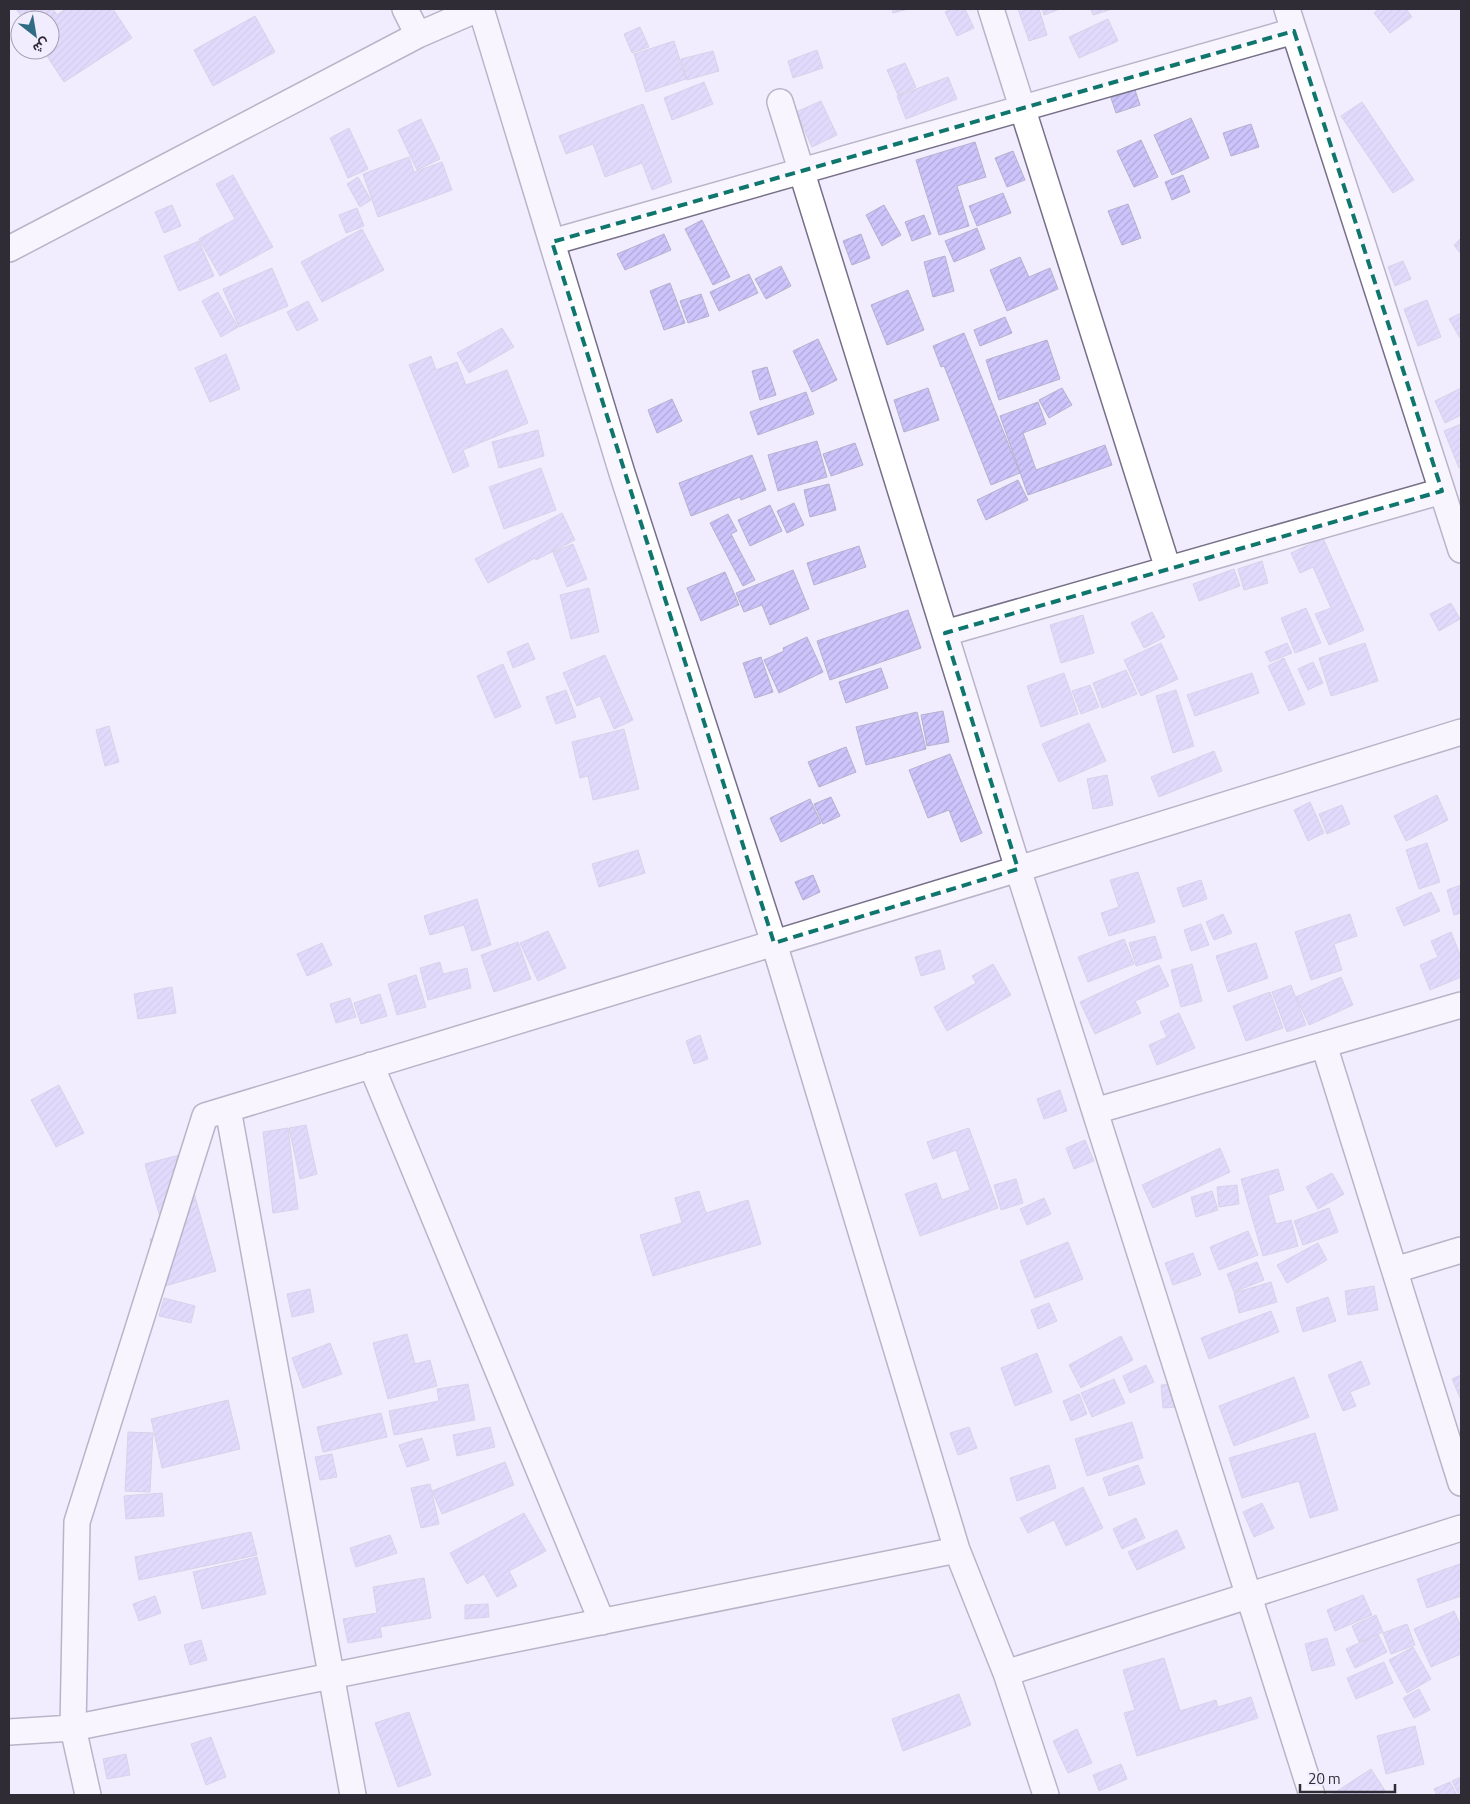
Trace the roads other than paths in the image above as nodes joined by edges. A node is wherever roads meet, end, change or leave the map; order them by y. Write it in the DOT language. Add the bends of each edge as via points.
graph roads {
  1 [pos="405,9"];
  2 [pos="480,9"];
  3 [pos="991,9"];
  4 [pos="1290,20"];
  5 [pos="418,35"];
  6 [pos="780,102"];
  7 [pos="1023,109"];
  8 [pos="802,171"];
  9 [pos="552,242"];
  10 [pos="9,249"];
  11 [pos="1442,491"];
  12 [pos="1461,550"];
  13 [pos="1168,569"];
  14 [pos="945,633"];
  15 [pos="1461,732"];
  16 [pos="1018,869"];
  17 [pos="774,943"];
  18 [pos="1461,1005"];
  19 [pos="1324,1045"];
  20 [pos="371,1065"];
  21 [pos="228,1109"];
  22 [pos="1095,1111"];
  23 [pos="1461,1250"];
  24 [pos="1395,1270"];
  25 [pos="1461,1483"];
  26 [pos="1461,1528"];
  27 [pos="958,1550"];
  28 [pos="1249,1596"];
  29 [pos="602,1622"];
  30 [pos="1006,1673"];
  31 [pos="332,1676"];
  32 [pos="73,1728"];
  33 [pos="9,1732"];
  34 [pos="88,1795"];
  35 [pos="353,1795"];
  36 [pos="1046,1795"];
  37 [pos="1312,1795"];
  1 -- 5 [label="street"];
  2 -- 5 [label="street"];
  2 -- 9 [label="street"];
  3 -- 7 [label="street"];
  4 -- 7 [label="street"];
  4 -- 11 [label="street"];
  5 -- 10 [label="street"];
  6 -- 8 [label="street"];
  7 -- 8 [label="street"];
  7 -- 13 [label="street"];
  8 -- 9 [label="street"];
  8 -- 14 [label="street"];
  9 -- 17 [label="street" via="622,473"];
  11 -- 12 [label="street"];
  11 -- 13 [label="street"];
  13 -- 14 [label="street"];
  14 -- 16 [label="street"];
  15 -- 16 [label="street"];
  16 -- 17 [label="street"];
  16 -- 22 [label="street"];
  17 -- 20 [label="street"];
  17 -- 27 [label="street"];
  18 -- 19 [label="street"];
  19 -- 22 [label="street"];
  19 -- 24 [label="street"];
  20 -- 21 [label="street"];
  20 -- 29 [label="street"];
  21 -- 31 [label="street"];
  21 -- 32 [label="street" via="204,1116 77,1522"];
  22 -- 28 [label="street"];
  23 -- 24 [label="street"];
  24 -- 25 [label="street"];
  26 -- 28 [label="street"];
  27 -- 29 [label="street"];
  27 -- 30 [label="street"];
  28 -- 30 [label="street"];
  28 -- 37 [label="street"];
  29 -- 31 [label="street"];
  30 -- 36 [label="street"];
  31 -- 32 [label="street"];
  31 -- 35 [label="street"];
  32 -- 33 [label="street"];
  32 -- 34 [label="street"];
}
